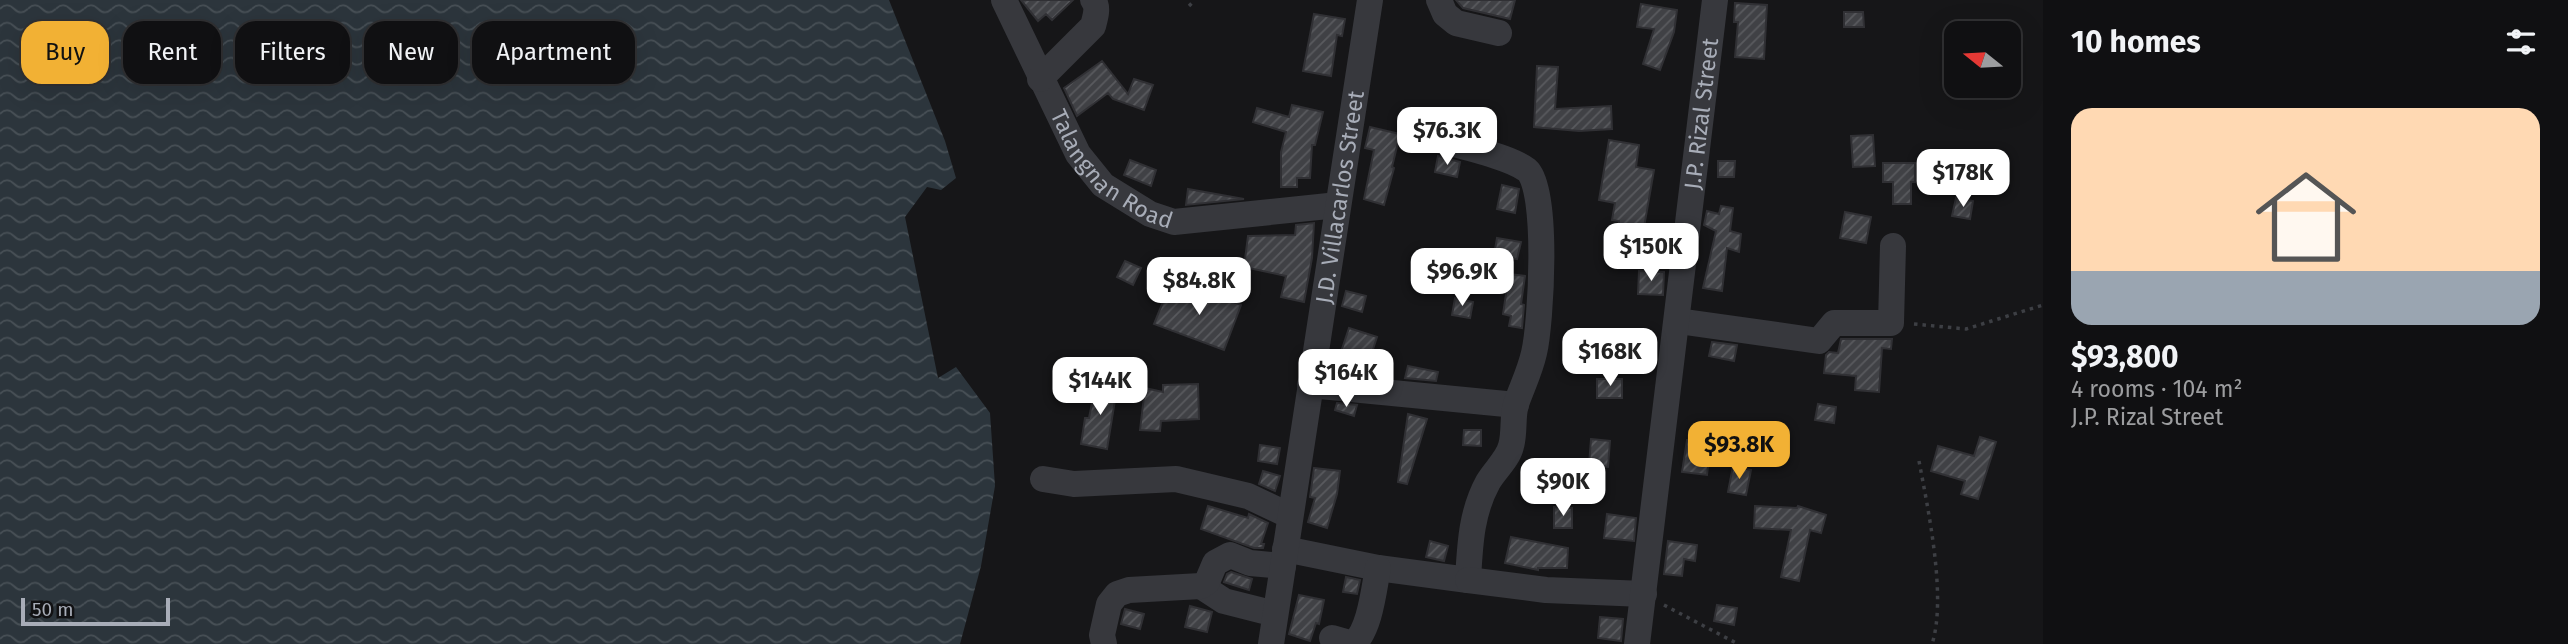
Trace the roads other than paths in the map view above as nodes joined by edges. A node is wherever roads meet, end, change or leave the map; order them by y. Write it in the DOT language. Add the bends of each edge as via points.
graph roads {
  1 [pos="1004,0"];
  2 [pos="1093,0"];
  3 [pos="1370,0"];
  4 [pos="1439,0"];
  5 [pos="1715,0"];
  6 [pos="1499,33"];
  7 [pos="1040,79"];
  8 [pos="1431,138"];
  9 [pos="1338,205"];
  10 [pos="1893,246"];
  11 [pos="1678,321"];
  12 [pos="1310,385"];
  13 [pos="1516,405"];
  14 [pos="1043,479"];
  15 [pos="1290,516"];
  16 [pos="1284,558"];
  17 [pos="1378,568"];
  18 [pos="1468,580"];
  19 [pos="1201,586"];
  20 [pos="1644,594"];
  21 [pos="1275,614"];
  22 [pos="1332,638"];
  23 [pos="1104,644"];
  24 [pos="1270,644"];
  25 [pos="1637,644"];
  1 -- 7 [label="street, Talangnan Road"];
  2 -- 7 [label="street" via="1093,26"];
  3 -- 9 [label="street, J.D. Villacarlos Street"];
  4 -- 6 [label="street" via="1456,23"];
  5 -- 11 [label="street, J.P. Rizal Street"];
  7 -- 9 [label="street, Talangnan Road" via="1078,155 1102,185 1150,214 1174,222"];
  8 -- 13 [label="street" via="1505,159 1526,169 1535,180 1540,205 1540,297 1535,351"];
  9 -- 12 [label="street, J.D. Villacarlos Street"];
  10 -- 11 [label="street" via="1891,323 1834,323 1819,341"];
  11 -- 20 [label="street, J.P. Rizal Street"];
  12 -- 13 [label="street"];
  12 -- 15 [label="street, J.D. Villacarlos Street"];
  13 -- 18 [label="street" via="1511,447 1474,514"];
  14 -- 15 [label="street" via="1074,484 1176,479 1248,496"];
  15 -- 16 [label="street, J.D. Villacarlos Street"];
  16 -- 17 [label="street"];
  16 -- 19 [label="street" via="1250,563 1230,555 1215,563"];
  16 -- 21 [label="street, J.D. Villacarlos Street"];
  17 -- 18 [label="street"];
  17 -- 22 [label="street" via="1359,639 1353,644"];
  18 -- 20 [label="street" via="1546,590"];
  19 -- 21 [label="street" via="1224,601"];
  19 -- 23 [label="street" via="1117,594 1109,604"];
  20 -- 25 [label="street, J.P. Rizal Street"];
  21 -- 24 [label="street, J.D. Villacarlos Street"];
}
